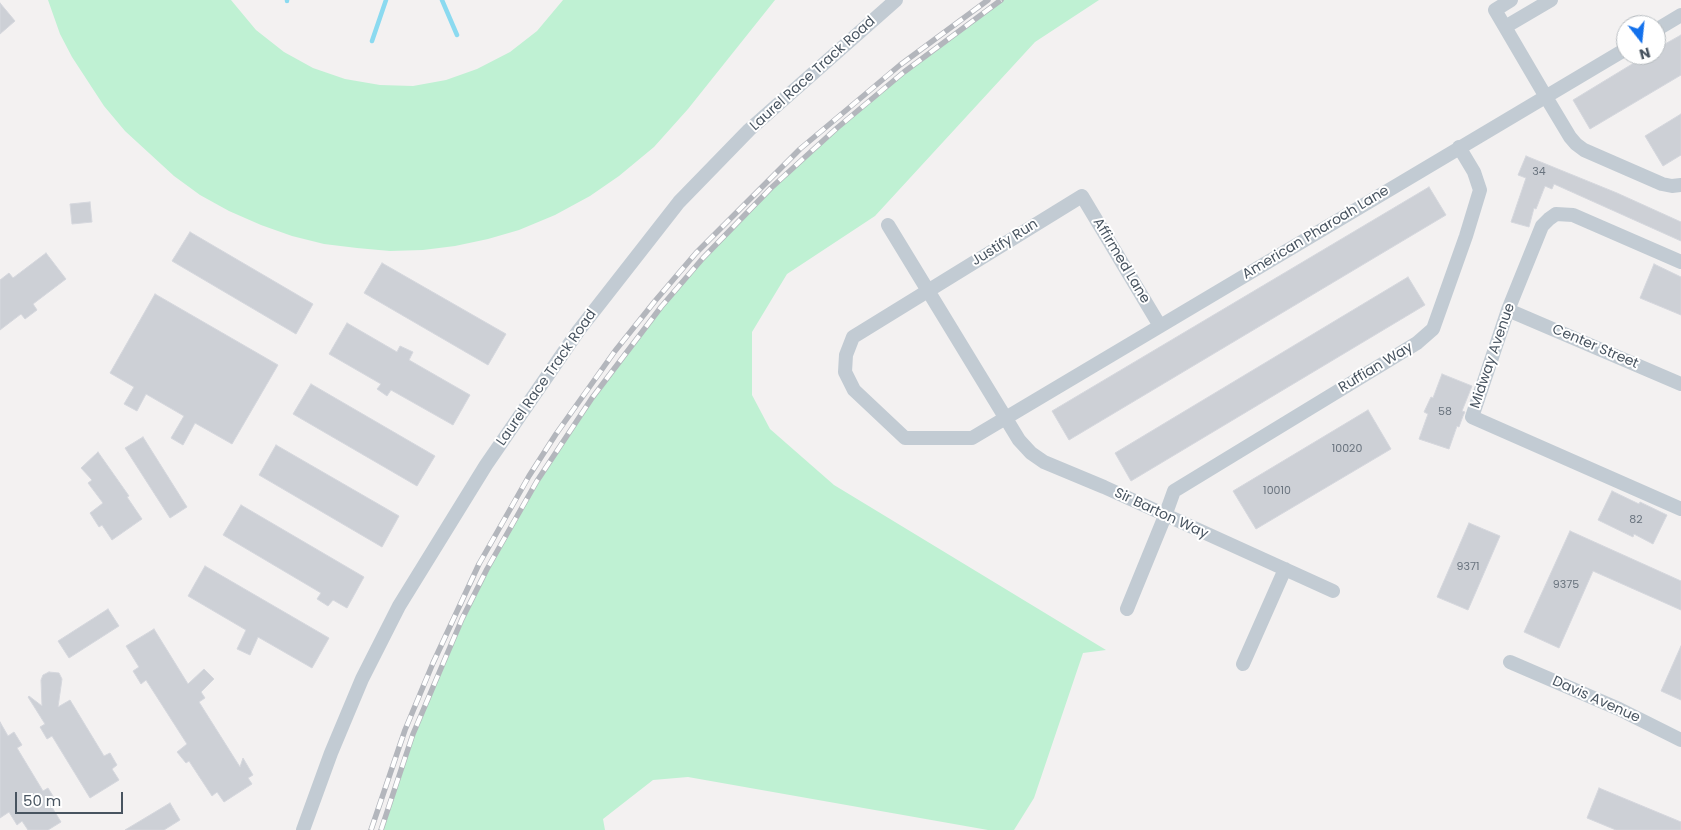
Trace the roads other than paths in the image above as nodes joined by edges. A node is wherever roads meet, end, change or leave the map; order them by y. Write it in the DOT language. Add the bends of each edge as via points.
graph roads {
  1 [pos="896,0"];
  2 [pos="1511,0"];
  3 [pos="1551,0"];
  4 [pos="1681,16"];
  5 [pos="1666,24"];
  6 [pos="1506,27"];
  7 [pos="1616,54"];
  8 [pos="1546,97"];
  9 [pos="1459,147"];
  10 [pos="1681,185"];
  11 [pos="1082,196"];
  12 [pos="888,225"];
  13 [pos="1681,262"];
  14 [pos="928,290"];
  15 [pos="1508,310"];
  16 [pos="1160,326"];
  17 [pos="1681,384"];
  18 [pos="1006,418"];
  19 [pos="1681,509"];
  20 [pos="1165,516"];
  21 [pos="1285,569"];
  22 [pos="1333,591"];
  23 [pos="1127,609"];
  24 [pos="1510,662"];
  25 [pos="1243,664"];
  26 [pos="1681,740"];
  27 [pos="304,830"];
  1 -- 27 [label="street, Laurel Race Track Road" via="749,130 679,202 579,330 486,465 399,606 362,680 331,753"];
  2 -- 6 [label="street" via="1495,10"];
  3 -- 6 [label="street"];
  4 -- 5 [label="street"];
  6 -- 8 [label="street"];
  7 -- 8 [label="street, American Pharoah Lane"];
  8 -- 9 [label="street, American Pharoah Lane"];
  8 -- 10 [label="street" via="1570,137 1584,150 1662,184"];
  9 -- 16 [label="street, American Pharoah Lane"];
  9 -- 20 [label="street, Ruffian Way" via="1474,172 1480,190 1433,329 1417,343 1174,491"];
  11 -- 14 [label="street, Justify Run"];
  11 -- 16 [label="street, Affirmed Lane"];
  12 -- 14 [label="street, Sir Barton Way"];
  13 -- 15 [label="street, Midway Avenue" via="1573,215 1556,214 1542,226"];
  14 -- 18 [label="street, Sir Barton Way"];
  14 -- 18 [label="street, Justify Run" via="853,337 846,355 845,372 854,390 905,438 972,438"];
  15 -- 17 [label="street, Center Street"];
  15 -- 19 [label="street, Midway Avenue" via="1472,416"];
  16 -- 18 [label="street, American Pharoah Lane"];
  18 -- 20 [label="street, Sir Barton Way" via="1019,440 1044,462"];
  20 -- 21 [label="street, Sir Barton Way"];
  20 -- 23 [label="street, Ruffian Way"];
  21 -- 22 [label="street, Sir Barton Way"];
  21 -- 25 [label="street"];
  24 -- 26 [label="street, Davis Avenue"];
}
